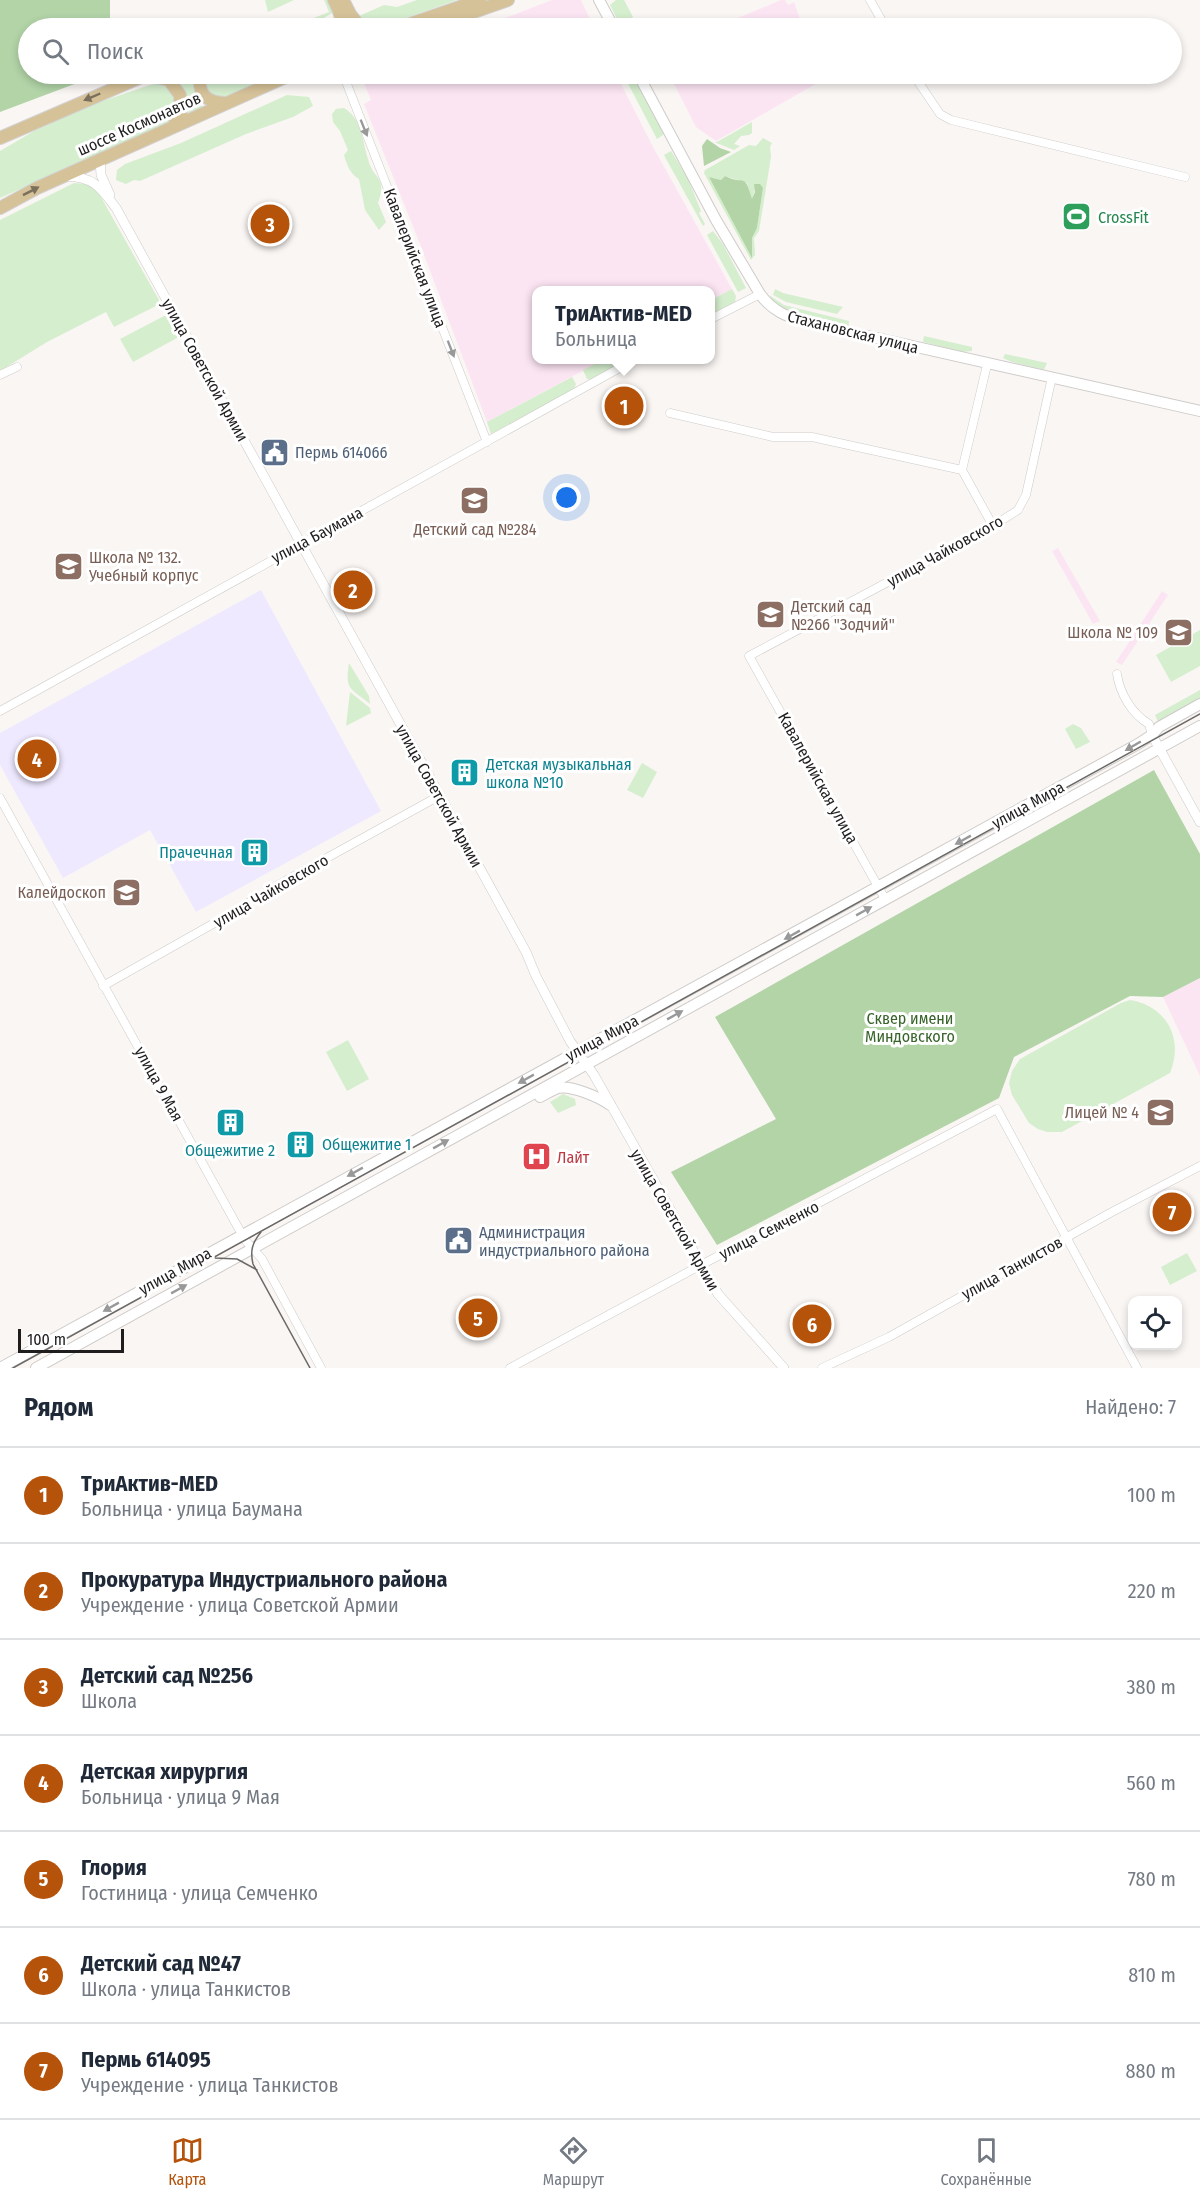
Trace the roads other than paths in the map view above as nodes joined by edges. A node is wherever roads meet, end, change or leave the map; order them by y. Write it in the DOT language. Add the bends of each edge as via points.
graph roads {
  1 [pos="334,0"];
  2 [pos="343,0"];
  3 [pos="480,0"];
  4 [pos="508,0"];
  5 [pos="599,0"];
  6 [pos="870,0"];
  7 [pos="350,14"];
  8 [pos="340,18"];
  9 [pos="349,18"];
  10 [pos="353,18"];
  11 [pos="427,18"];
  12 [pos="457,18"];
  13 [pos="609,18"];
  14 [pos="880,18"];
  15 [pos="124,84"];
  16 [pos="172,84"];
  17 [pos="199,84"];
  18 [pos="270,84"];
  19 [pos="347,84"];
  20 [pos="643,84"];
  21 [pos="920,84"];
  22 [pos="228,103"];
  23 [pos="173,126"];
  24 [pos="2,136"];
  25 [pos="100,160"];
  26 [pos="64,176"];
  27 [pos="1185,177"];
  28 [pos="0,208"];
  29 [pos="116,208"];
  30 [pos="760,294"];
  31 [pos="715,317"];
  32 [pos="627,364"];
  33 [pos="987,364"];
  34 [pos="16,367"];
  35 [pos="0,375"];
  36 [pos="1052,377"];
  37 [pos="1200,411"];
  38 [pos="670,413"];
  39 [pos="487,442"];
  40 [pos="962,470"];
  41 [pos="993,526"];
  42 [pos="300,545"];
  43 [pos="749,656"];
  44 [pos="1117,674"];
  45 [pos="1200,704"];
  46 [pos="0,711"];
  47 [pos="1200,726"];
  48 [pos="1152,735"];
  49 [pos="1160,748"];
  50 [pos="439,796"];
  51 [pos="0,800"];
  52 [pos="1200,822"];
  53 [pos="878,887"];
  54 [pos="885,899"];
  55 [pos="103,986"];
  56 [pos="578,1052"];
  57 [pos="587,1064"];
  58 [pos="514,1104"];
  59 [pos="610,1105"];
  60 [pos="1200,1166"];
  61 [pos="242,1235"];
  62 [pos="1067,1237"];
  63 [pos="251,1249"];
  64 [pos="701,1265"];
  65 [pos="0,1368"];
  66 [pos="36,1368"];
  67 [pos="321,1368"];
  68 [pos="510,1368"];
  69 [pos="784,1368"];
  70 [pos="822,1368"];
  71 [pos="1137,1368"];
  1 -- 8 [label="main road"];
  2 -- 7 [label="main road"];
  3 -- 11 [label="main road"];
  4 -- 12 [label="main road"];
  5 -- 13 [label="main road"];
  6 -- 14 [label="street"];
  7 -- 9 [label="main road"];
  7 -- 10 [label="main road"];
  15 -- 24 [label="main road, one-way"];
  16 -- 23 [label="main road" via="180,95 181,116"];
  17 -- 22 [label="main road" via="207,99"];
  18 -- 22 [label="main road, шоссе Космонавтов"];
  19 -- 39 [label="street, Кавалерийская улица, one-way"];
  20 -- 30 [label="main road, Стахановская улица"];
  21 -- 27 [label="street" via="940,114 951,120"];
  22 -- 23 [label="main road, шоссе Космонавтов"];
  23 -- 25 [label="main road, шоссе Космонавтов"];
  25 -- 26 [label="main road, шоссе Космонавтов"];
  25 -- 29 [label="street, улица Советской Армии" via="101,176"];
  28 -- 26 [label="main road, шоссе Космонавтов, one-way"];
  26 -- 29 [label="street, улица Советской Армии" via="83,176 93,181"];
  29 -- 42 [label="street, улица Советской Армии"];
  30 -- 31 [label="street"];
  30 -- 33 [label="main road, Стахановская улица" via="766,304 789,317"];
  32 -- 39 [label="street, улица Баумана"];
  33 -- 36 [label="main road, Стахановская улица"];
  33 -- 40 [label="street"];
  34 -- 35 [label="street"];
  36 -- 37 [label="main road, Стахановская улица"];
  36 -- 41 [label="street, улица Чайковского" via="1024,499 1018,510"];
  38 -- 40 [label="street" via="772,436 812,437"];
  39 -- 42 [label="street, улица Баумана"];
  40 -- 41 [label="street"];
  41 -- 43 [label="street, улица Чайковского"];
  42 -- 46 [label="street, улица Баумана"];
  42 -- 50 [label="street, улица Советской Армии"];
  43 -- 53 [label="street, Кавалерийская улица"];
  44 -- 48 [label="street" via="1134,712 1149,724"];
  45 -- 48 [label="main road, улица Мира"];
  47 -- 49 [label="main road, улица Мира"];
  48 -- 49 [label="street"];
  48 -- 53 [label="main road, улица Мира, one-way"];
  49 -- 52 [label="street"];
  49 -- 54 [label="main road, улица Мира"];
  50 -- 55 [label="street, улица Чайковского"];
  50 -- 56 [label="street, улица Советской Армии"];
  51 -- 55 [label="street, улица 9 Мая"];
  53 -- 54 [label="street, Кавалерийская улица"];
  53 -- 56 [label="main road, улица Мира, one-way"];
  57 -- 54 [label="main road, улица Мира, one-way"];
  55 -- 61 [label="street, улица 9 Мая"];
  56 -- 57 [label="street, улица Советской Армии"];
  56 -- 61 [label="main road, улица Мира, one-way"];
  57 -- 58 [label="main road, улица Мира"];
  57 -- 59 [label="street, улица Советской Армии"];
  58 -- 59 [label="main road" via="569,1088"];
  63 -- 58 [label="main road, улица Мира, one-way"];
  59 -- 64 [label="street, улица Советской Армии"];
  60 -- 62 [label="street, улица Танкистов"];
  61 -- 63 [label="street, улица 9 Мая"];
  61 -- 65 [label="main road, улица Мира, one-way"];
  62 -- 64 [label="street, улица Семченко" via="997,1109"];
  62 -- 70 [label="street, улица Танкистов" via="889,1337"];
  62 -- 71 [label="street"];
  66 -- 63 [label="main road, улица Мира, one-way"];
  63 -- 67 [label="street, улица 9 Мая" via="262,1259"];
  64 -- 68 [label="street, улица Семченко"];
  64 -- 69 [label="street, улица Советской Армии" via="718,1294"];
}
